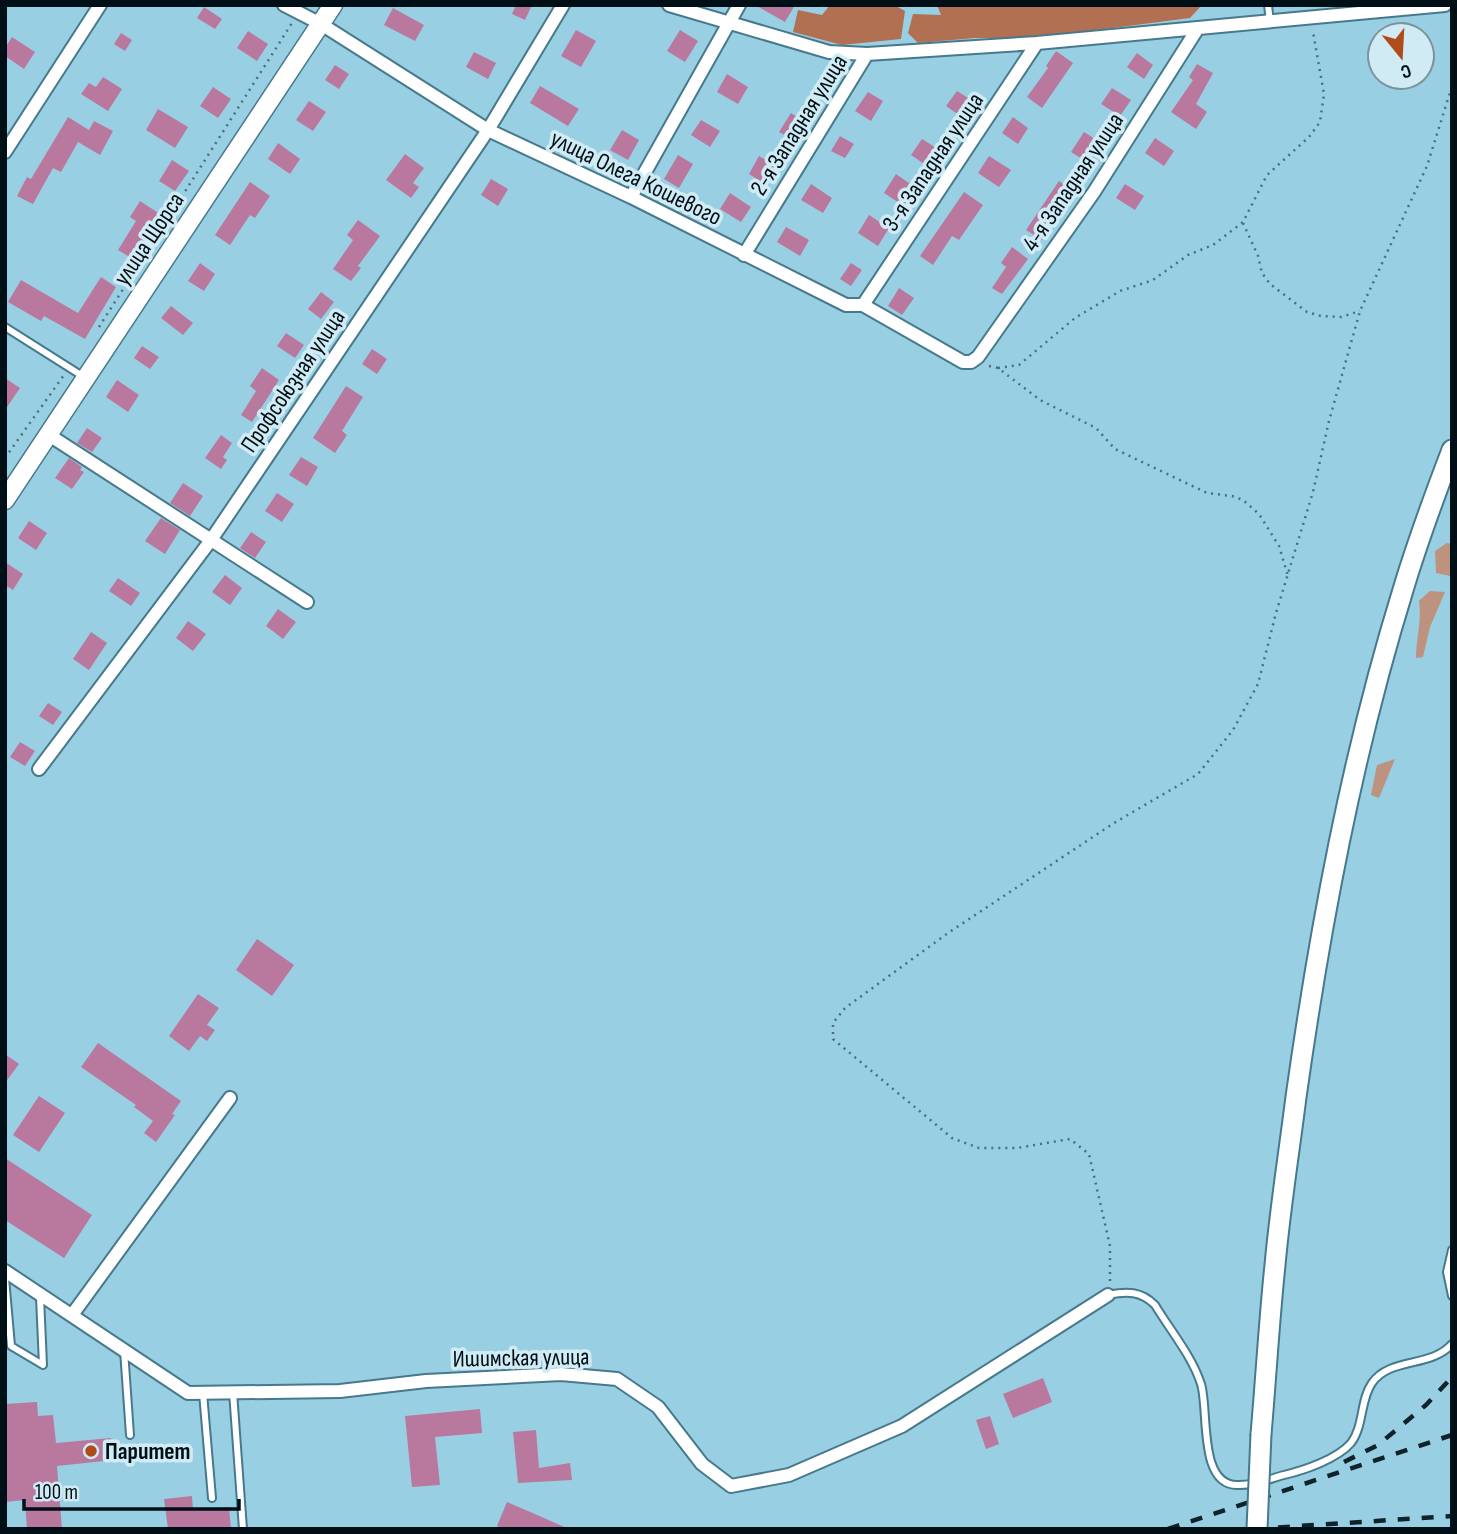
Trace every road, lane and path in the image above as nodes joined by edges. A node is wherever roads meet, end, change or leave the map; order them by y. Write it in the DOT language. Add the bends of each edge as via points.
graph roads {
  1 [pos="100,5"];
  2 [pos="285,5"];
  3 [pos="333,5"];
  4 [pos="564,5"];
  5 [pos="669,5"];
  6 [pos="739,5"];
  7 [pos="1268,5"];
  8 [pos="1445,5"];
  9 [pos="299,13"];
  10 [pos="1311,18"];
  11 [pos="1270,22"];
  12 [pos="728,23"];
  13 [pos="321,24"];
  14 [pos="1198,28"];
  15 [pos="1037,43"];
  16 [pos="867,54"];
  17 [pos="1452,86"];
  18 [pos="488,130"];
  19 [pos="5,152"];
  20 [pos="631,197"];
  21 [pos="1243,222"];
  22 [pos="744,255"];
  23 [pos="863,305"];
  24 [pos="1360,311"];
  25 [pos="5,327"];
  26 [pos="99,327"];
  27 [pos="974,359"];
  28 [pos="68,368"];
  29 [pos="998,368"];
  30 [pos="86,378"];
  31 [pos="49,435"];
  32 [pos="1452,450"];
  33 [pos="5,458"];
  34 [pos="5,500"];
  35 [pos="211,540"];
  36 [pos="1288,576"];
  37 [pos="307,602"];
  38 [pos="39,769"];
  39 [pos="230,1098"];
  40 [pos="1452,1250"];
  41 [pos="5,1271"];
  42 [pos="5,1278"];
  43 [pos="40,1294"];
  44 [pos="1108,1295"];
  45 [pos="1452,1296"];
  46 [pos="72,1315"];
  47 [pos="1452,1343"];
  48 [pos="124,1350"];
  49 [pos="233,1392"];
  50 [pos="203,1393"];
  51 [pos="131,1435"];
  52 [pos="212,1498"];
  53 [pos="243,1529"];
  54 [pos="1257,1529"];
  1 -- 19 [label="street"];
  2 -- 9 [label="street, улица Олега Кошевого"];
  3 -- 13 [label="main road, улица Щорса"];
  4 -- 18 [label="street, Профсоюзная улица"];
  5 -- 12 [label="street"];
  6 -- 12 [label="street"];
  7 -- 11 [label="lane"];
  8 -- 10 [label="street"];
  9 -- 13 [label="street, улица Олега Кошевого"];
  9 -- 26 [label="path"];
  10 -- 11 [label="street"];
  10 -- 21 [label="path" via="1324,94 1320,122 1267,175"];
  11 -- 14 [label="street"];
  12 -- 16 [label="street" via="829,52"];
  12 -- 20 [label="street"];
  13 -- 18 [label="street, улица Олега Кошевого"];
  13 -- 30 [label="main road, улица Щорса"];
  14 -- 15 [label="street"];
  14 -- 27 [label="street, 4-я Западная улица" via="1094,192"];
  15 -- 16 [label="street"];
  15 -- 23 [label="street, 3-я Западная улица"];
  16 -- 22 [label="street, 2-я Западная улица"];
  17 -- 24 [label="path" via="1427,166"];
  18 -- 20 [label="street, улица Олега Кошевого"];
  18 -- 35 [label="street, Профсоюзная улица"];
  20 -- 22 [label="street, улица Олега Кошевого"];
  21 -- 24 [label="path" via="1270,285 1307,312 1340,317"];
  21 -- 29 [label="path" via="1153,280 1120,292 1075,318 1019,365"];
  22 -- 23 [label="street, улица Олега Кошевого" via="846,305"];
  23 -- 27 [label="street, улица Олега Кошевого" via="963,362"];
  24 -- 36 [label="path"];
  25 -- 28 [label="lane"];
  27 -- 29 [label="path"];
  28 -- 30 [label="lane"];
  28 -- 33 [label="path"];
  29 -- 36 [label="path" via="1040,400 1096,428 1115,449 1207,493 1243,500 1259,514 1279,546"];
  30 -- 31 [label="main road, улица Щорса"];
  31 -- 34 [label="main road, улица Щорса"];
  31 -- 35 [label="street"];
  32 -- 54 [label="main road, bridge" via="1406,579 1381,668 1329,900 1303,1051 1275,1264"];
  35 -- 37 [label="street"];
  35 -- 38 [label="street, Профсоюзная улица"];
  36 -- 44 [label="path" via="1258,684 1233,730 1198,774 1114,823 948,933 845,1008 833,1023 833,1040 952,1138 979,1148 1017,1148 1070,1139 1089,1154 1110,1246"];
  39 -- 46 [label="street"];
  40 -- 45 [label="lane" via="1447,1272"];
  41 -- 43 [label="street, Ишимская улица"];
  42 -- 43 [label="lane" via="11,1346 43,1365"];
  43 -- 46 [label="street, Ишимская улица"];
  44 -- 47 [label="lane" via="1134,1292 1155,1305 1197,1372 1214,1472 1235,1486 1290,1474 1345,1450 1354,1439 1373,1382 1383,1372 1431,1359"];
  44 -- 49 [label="street, Ишимская улица" via="902,1426 789,1475 731,1486 702,1464 658,1408 617,1379 561,1374 340,1391"];
  46 -- 48 [label="street, Ишимская улица"];
  48 -- 50 [label="street, Ишимская улица" via="188,1393"];
  48 -- 51 [label="lane"];
  49 -- 50 [label="street, Ишимская улица"];
  49 -- 53 [label="lane"];
  50 -- 52 [label="lane"];
}
